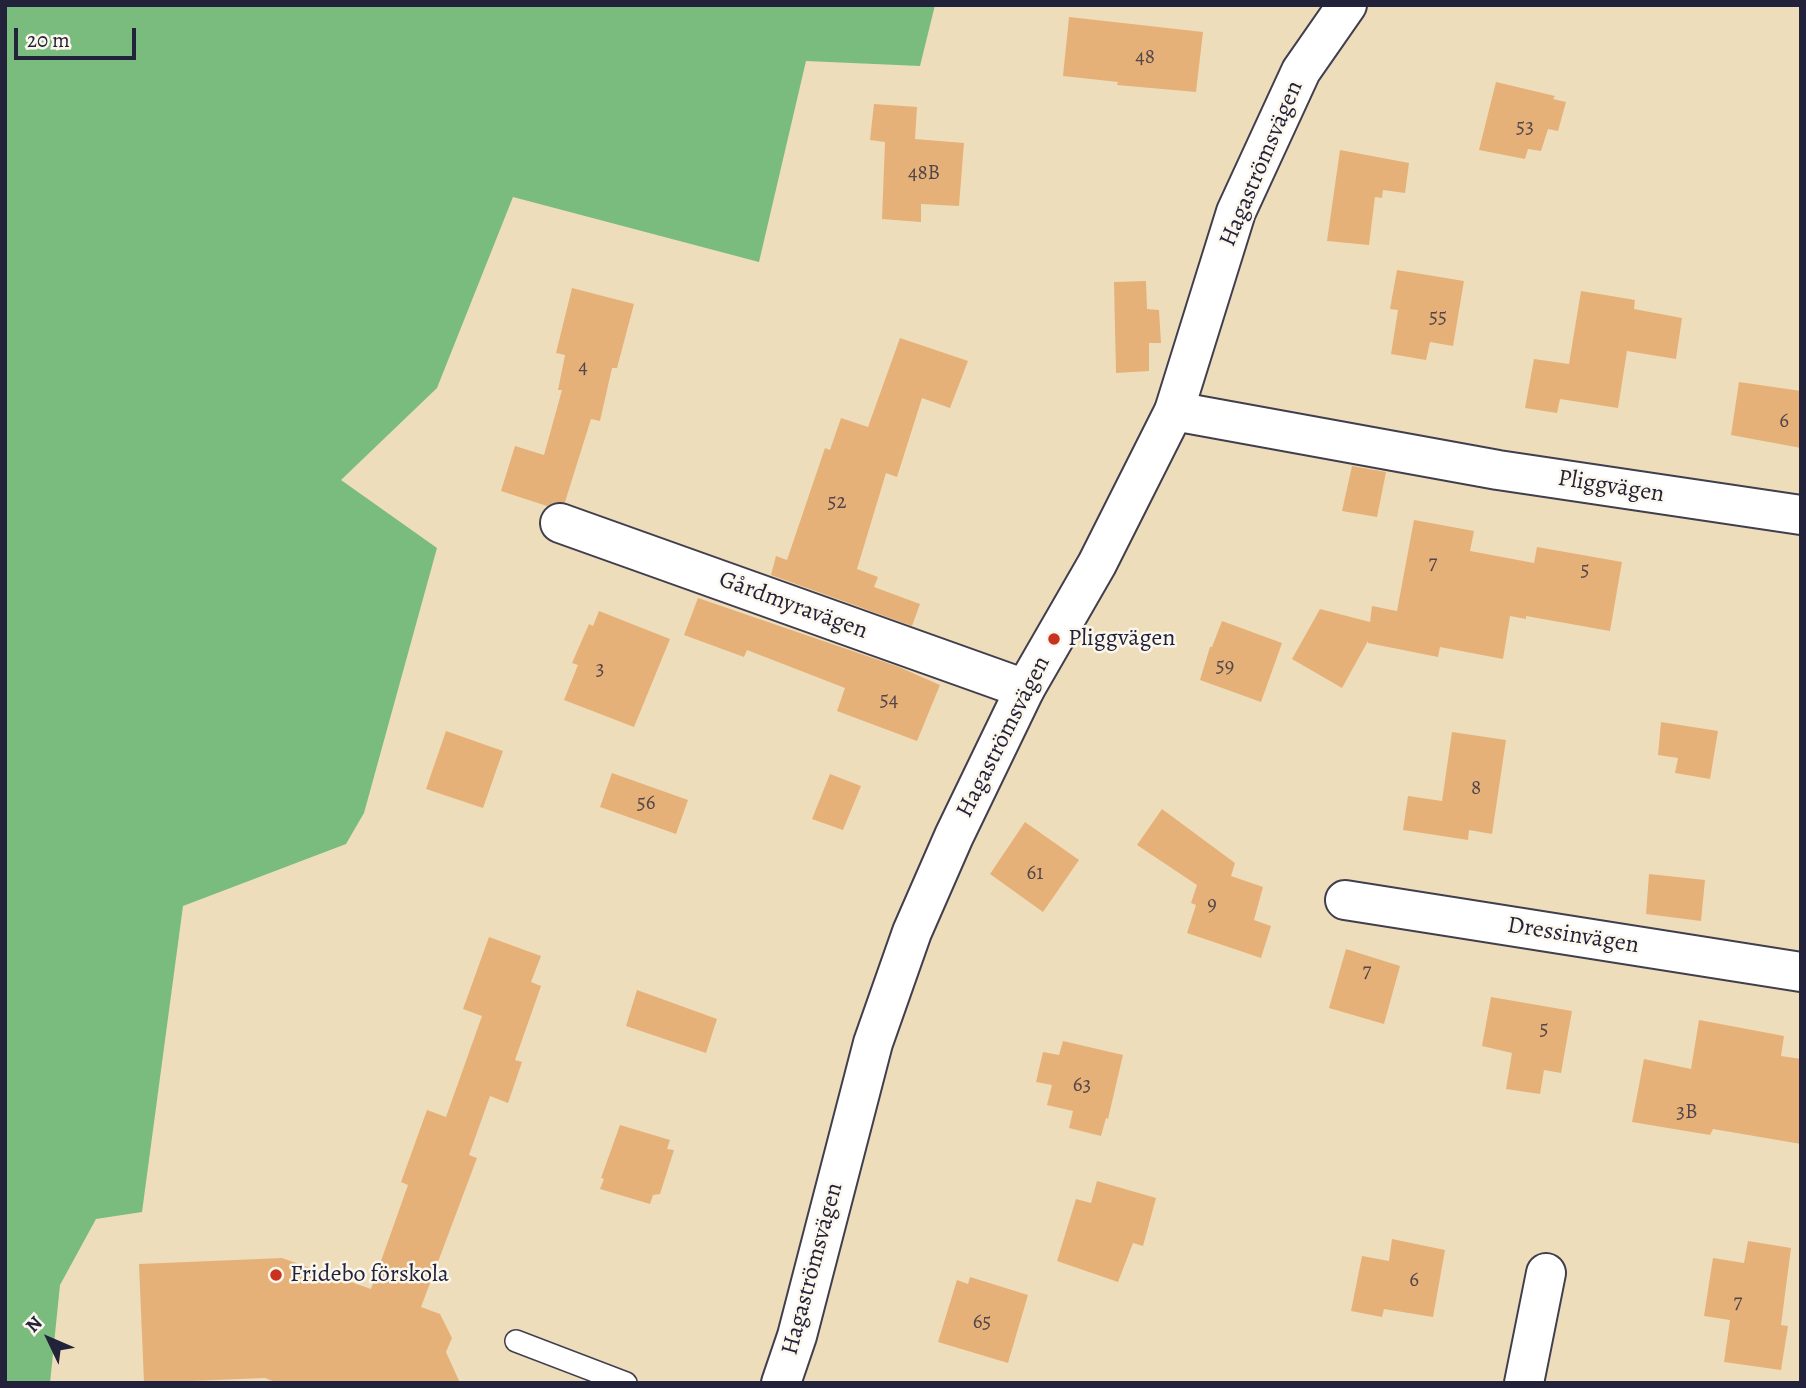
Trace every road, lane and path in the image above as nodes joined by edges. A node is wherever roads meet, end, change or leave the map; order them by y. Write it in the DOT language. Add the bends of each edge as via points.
graph roads {
  1 [pos="1347,5"];
  2 [pos="1174,411"];
  3 [pos="1801,515"];
  4 [pos="560,523"];
  5 [pos="1025,690"];
  6 [pos="1345,901"];
  7 [pos="1801,972"];
  8 [pos="1546,1273"];
  9 [pos="516,1341"];
  10 [pos="626,1383"];
  11 [pos="781,1383"];
  12 [pos="1524,1383"];
  1 -- 2 [label="street, Hagaströmsvägen" via="1301,71 1237,212"];
  2 -- 3 [label="street, Pliggvägen" via="1498,470"];
  2 -- 5 [label="street, Hagaströmsvägen" via="1097,564"];
  4 -- 5 [label="street, Gårdmyravägen"];
  5 -- 11 [label="street, Hagaströmsvägen" via="954,836 873,1043"];
  6 -- 7 [label="street, Dressinvägen"];
  8 -- 12 [label="street"];
  9 -- 10 [label="lane"];
}
